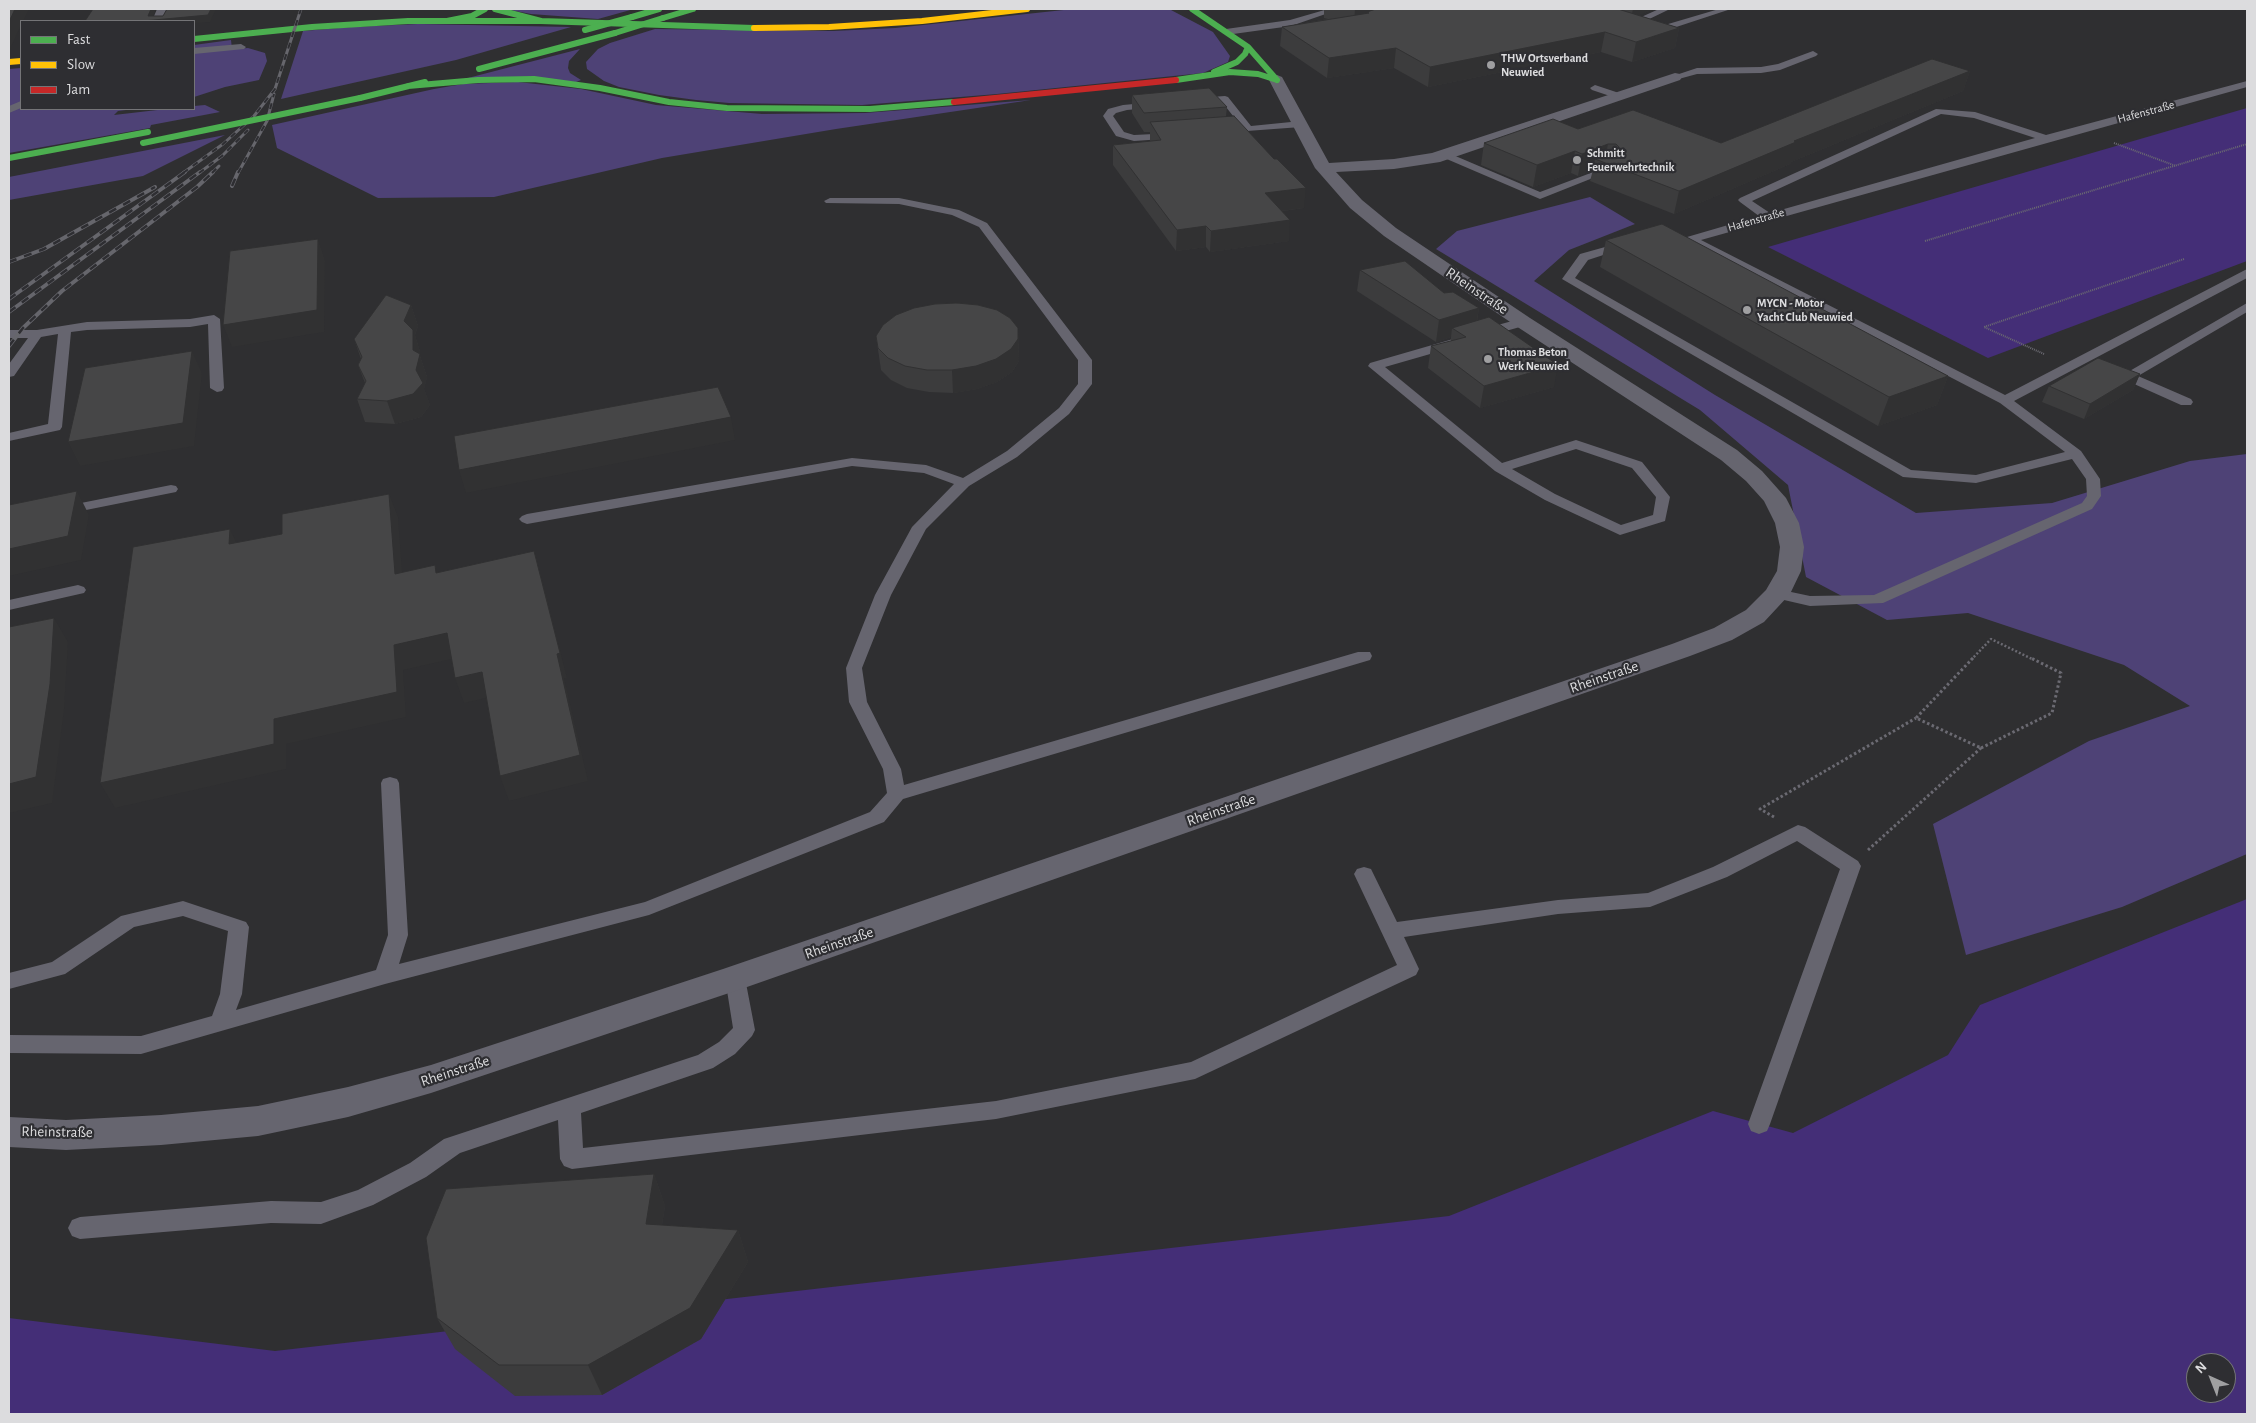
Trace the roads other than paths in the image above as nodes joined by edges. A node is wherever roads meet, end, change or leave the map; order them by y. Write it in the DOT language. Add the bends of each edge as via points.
graph roads {
  1 [pos="464,9"];
  2 [pos="485,9"];
  3 [pos="495,9"];
  4 [pos="693,9"];
  5 [pos="1027,9"];
  6 [pos="1180,9"];
  7 [pos="1192,9"];
  8 [pos="1336,9"];
  9 [pos="1666,9"];
  10 [pos="1727,9"];
  11 [pos="661,14"];
  12 [pos="1202,16"];
  13 [pos="1309,18"];
  14 [pos="1622,20"];
  15 [pos="447,21"];
  16 [pos="541,22"];
  17 [pos="1323,23"];
  18 [pos="1632,23"];
  19 [pos="1226,32"];
  20 [pos="615,33"];
  21 [pos="195,39"];
  22 [pos="241,47"];
  23 [pos="1248,47"];
  24 [pos="195,51"];
  25 [pos="1813,54"];
  26 [pos="580,56"];
  27 [pos="473,60"];
  28 [pos="428,72"];
  29 [pos="581,74"];
  30 [pos="1210,74"];
  31 [pos="1675,77"];
  32 [pos="1277,80"];
  33 [pos="1153,83"];
  34 [pos="2247,84"];
  35 [pos="408,86"];
  36 [pos="600,88"];
  37 [pos="1595,88"];
  38 [pos="359,93"];
  39 [pos="1619,96"];
  40 [pos="1186,102"];
  41 [pos="1166,104"];
  42 [pos="1301,124"];
  43 [pos="1248,129"];
  44 [pos="1211,132"];
  45 [pos="1183,135"];
  46 [pos="2047,139"];
  47 [pos="1446,155"];
  48 [pos="9,158"];
  49 [pos="9,168"];
  50 [pos="1323,168"];
  51 [pos="1608,170"];
  52 [pos="830,201"];
  53 [pos="1768,217"];
  54 [pos="1673,237"];
  55 [pos="1691,239"];
  56 [pos="1638,241"];
  57 [pos="2247,273"];
  58 [pos="2247,307"];
  59 [pos="1523,322"];
  60 [pos="65,329"];
  61 [pos="9,334"];
  62 [pos="37,334"];
  63 [pos="9,373"];
  64 [pos="217,388"];
  65 [pos="2004,400"];
  66 [pos="2186,402"];
  67 [pos="9,437"];
  68 [pos="2076,454"];
  69 [pos="1500,468"];
  70 [pos="964,483"];
  71 [pos="171,489"];
  72 [pos="47,514"];
  73 [pos="527,519"];
  74 [pos="78,590"];
  75 [pos="1777,594"];
  76 [pos="9,605"];
  77 [pos="1364,656"];
  78 [pos="390,783"];
  79 [pos="896,794"];
  80 [pos="1364,874"];
  81 [pos="1391,931"];
  82 [pos="385,976"];
  83 [pos="735,978"];
  84 [pos="9,981"];
  85 [pos="221,1021"];
  86 [pos="9,1044"];
  87 [pos="569,1107"];
  88 [pos="1759,1124"];
  89 [pos="9,1132"];
  90 [pos="80,1228"];
  1 -- 15 [label="main road"];
  2 -- 15 [label="main road" via="472,16"];
  3 -- 16 [label="main road"];
  4 -- 11 [label="main road"];
  5 -- 16 [label="main road" via="913,22 821,27"];
  6 -- 12 [label="main road, Rheinstraße"];
  7 -- 12 [label="main road, Rheinstraße"];
  8 -- 13 [label="lane"];
  9 -- 18 [label="lane"];
  10 -- 18 [label="lane" via="1658,30"];
  11 -- 20 [label="main road, bridge"];
  11 -- 27 [label="main road, bridge" via="632,17"];
  12 -- 19 [label="main road, Rheinstraße"];
  13 -- 17 [label="lane"];
  13 -- 19 [label="lane"];
  14 -- 18 [label="lane"];
  15 -- 16 [label="main road"];
  15 -- 21 [label="main road" via="322,26"];
  19 -- 23 [label="main road, Rheinstraße"];
  20 -- 26 [label="main road"];
  20 -- 35 [label="main road"];
  22 -- 24 [label="lane"];
  23 -- 30 [label="main road" via="1237,62"];
  23 -- 32 [label="main road, Rheinstraße"];
  25 -- 31 [label="lane" via="1780,67 1697,71"];
  28 -- 38 [label="main road"];
  29 -- 36 [label="main road"];
  30 -- 32 [label="main road" via="1249,73"];
  30 -- 33 [label="main road"];
  31 -- 39 [label="street"];
  32 -- 33 [label="main road"];
  32 -- 42 [label="street, Rheinstraße"];
  33 -- 36 [label="main road" via="889,107 803,110 697,105"];
  34 -- 46 [label="lane, Hafenstraße"];
  35 -- 36 [label="main road" via="516,79"];
  35 -- 38 [label="main road"];
  37 -- 39 [label="lane"];
  38 -- 48 [label="main road"];
  38 -- 49 [label="main road, bridge" via="143,143"];
  39 -- 47 [label="street"];
  40 -- 43 [label="lane" via="1225,99"];
  41 -- 45 [label="lane" via="1127,107 1112,111 1108,116 1120,134 1127,136"];
  42 -- 43 [label="lane"];
  42 -- 50 [label="street, Rheinstraße"];
  43 -- 44 [label="lane"];
  46 -- 53 [label="lane, Hafenstraße"];
  46 -- 53 [label="lane" via="1975,115 1940,111 1744,200"];
  47 -- 50 [label="street" via="1394,164"];
  47 -- 51 [label="lane" via="1540,196"];
  50 -- 59 [label="street, Rheinstraße" via="1356,204 1390,232"];
  52 -- 70 [label="lane" via="900,201 955,212 983,225 1084,360 1085,384 1064,411 1012,454"];
  53 -- 55 [label="lane, Hafenstraße"];
  54 -- 55 [label="lane"];
  55 -- 65 [label="lane, Hafenstraße"];
  56 -- 68 [label="lane" via="1584,257 1568,279 1908,474 1976,479"];
  57 -- 65 [label="lane"];
  58 -- 66 [label="lane" via="2128,376"];
  59 -- 69 [label="lane" via="1375,366"];
  59 -- 75 [label="street, Rheinstraße" via="1729,455 1754,476 1774,498 1787,522 1792,547 1788,571"];
  60 -- 62 [label="lane"];
  60 -- 64 [label="lane" via="190,324 214,319"];
  60 -- 67 [label="lane" via="55,428"];
  61 -- 62 [label="lane"];
  62 -- 63 [label="lane"];
  65 -- 68 [label="lane, Hafenstraße"];
  68 -- 75 [label="lane, Hafenstraße" via="2093,479 2094,496 2087,506 1877,600 1810,601"];
  69 -- 69 [label="lane" via="1576,444 1637,465 1663,497 1660,518 1620,530 1550,497"];
  70 -- 73 [label="lane" via="926,469 852,462"];
  70 -- 79 [label="lane" via="920,527 883,595 854,668 858,702 892,769"];
  71 -- 72 [label="lane"];
  74 -- 76 [label="lane"];
  75 -- 83 [label="street, Rheinstraße" via="1755,616 1723,634 1681,650"];
  77 -- 79 [label="lane"];
  78 -- 82 [label="lane" via="398,936"];
  79 -- 82 [label="lane" via="877,817 649,908"];
  80 -- 81 [label="lane"];
  81 -- 87 [label="lane" via="1410,969 1195,1070 996,1110 572,1160"];
  81 -- 88 [label="lane" via="1558,907 1650,900 1720,872 1798,832 1851,866"];
  82 -- 85 [label="lane"];
  83 -- 87 [label="lane" via="744,1030 727,1048 705,1062"];
  83 -- 89 [label="street, Rheinstraße" via="431,1079 348,1102 258,1120 161,1130 66,1135"];
  84 -- 85 [label="lane" via="58,968 128,921 183,908 239,927 231,994"];
  85 -- 86 [label="lane" via="141,1045"];
  87 -- 90 [label="lane" via="452,1146 418,1170 365,1198 321,1213 271,1212"];
}
